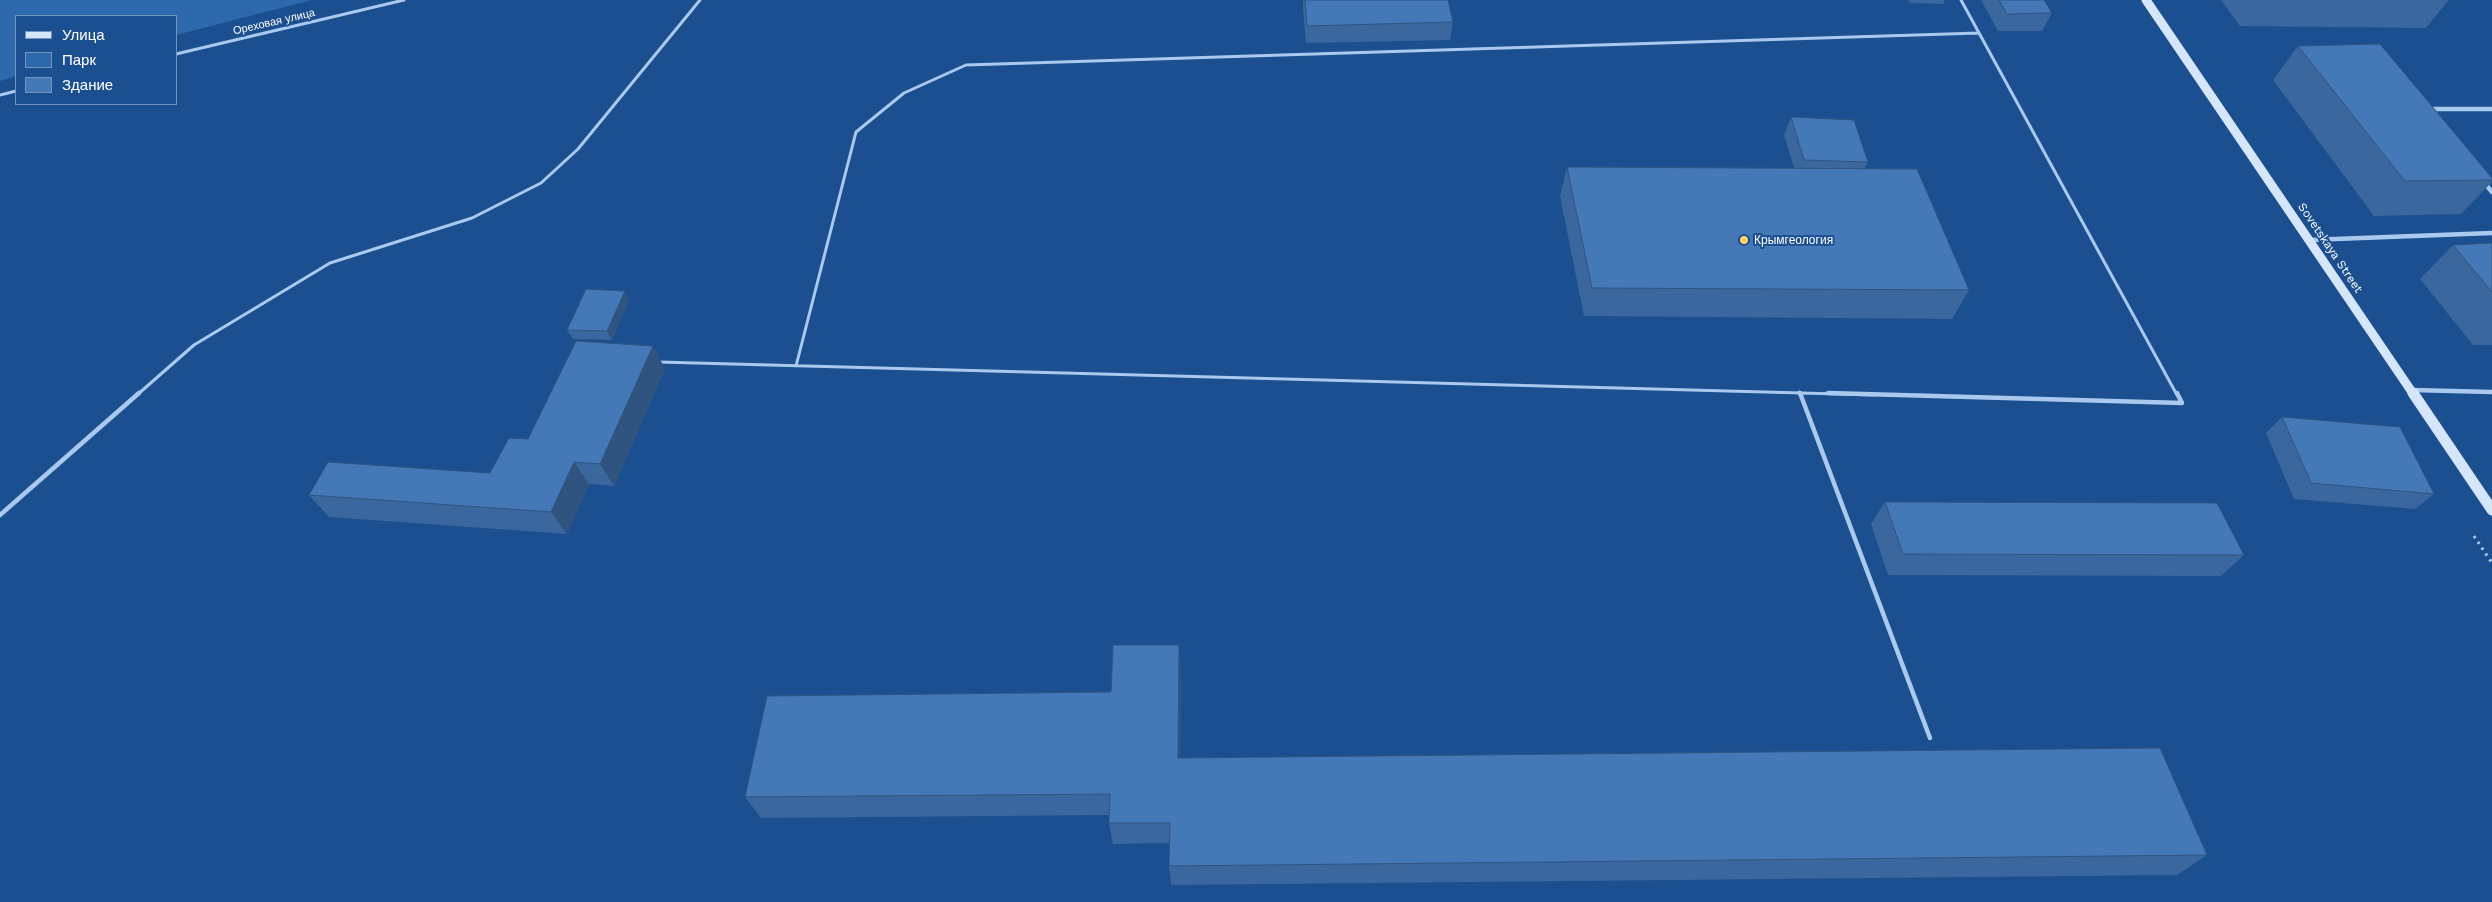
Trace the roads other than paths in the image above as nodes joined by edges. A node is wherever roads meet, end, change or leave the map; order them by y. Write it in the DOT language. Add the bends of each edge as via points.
graph roads {
  1 [pos="404,0"];
  2 [pos="700,0"];
  3 [pos="1961,0"];
  4 [pos="2146,0"];
  5 [pos="1979,33"];
  6 [pos="178,54"];
  7 [pos="15,91"];
  8 [pos="0,95"];
  9 [pos="2492,109"];
  10 [pos="2432,117"];
  11 [pos="2480,177"];
  12 [pos="2492,192"];
  13 [pos="2492,233"];
  14 [pos="2309,240"];
  15 [pos="656,362"];
  16 [pos="796,366"];
  17 [pos="2412,390"];
  18 [pos="1799,392"];
  19 [pos="2492,392"];
  20 [pos="2492,510"];
  21 [pos="0,515"];
  22 [pos="1930,738"];
  1 -- 6 [label="lane, Ореховая улица"];
  2 -- 21 [label="lane" via="578,149 541,183 472,218 330,263 194,345"];
  3 -- 5 [label="lane"];
  4 -- 14 [label="street, Sovetskaya Street"];
  5 -- 16 [label="lane" via="966,65 904,93 856,132"];
  5 -- 18 [label="lane" via="2182,403"];
  7 -- 8 [label="lane"];
  9 -- 10 [label="street" via="2426,110"];
  11 -- 12 [label="street"];
  13 -- 14 [label="street"];
  14 -- 17 [label="street, Sovetskaya Street"];
  15 -- 16 [label="lane"];
  16 -- 18 [label="lane"];
  17 -- 19 [label="street"];
  17 -- 20 [label="street, Sovetskaya Street"];
  18 -- 22 [label="lane"];
}
